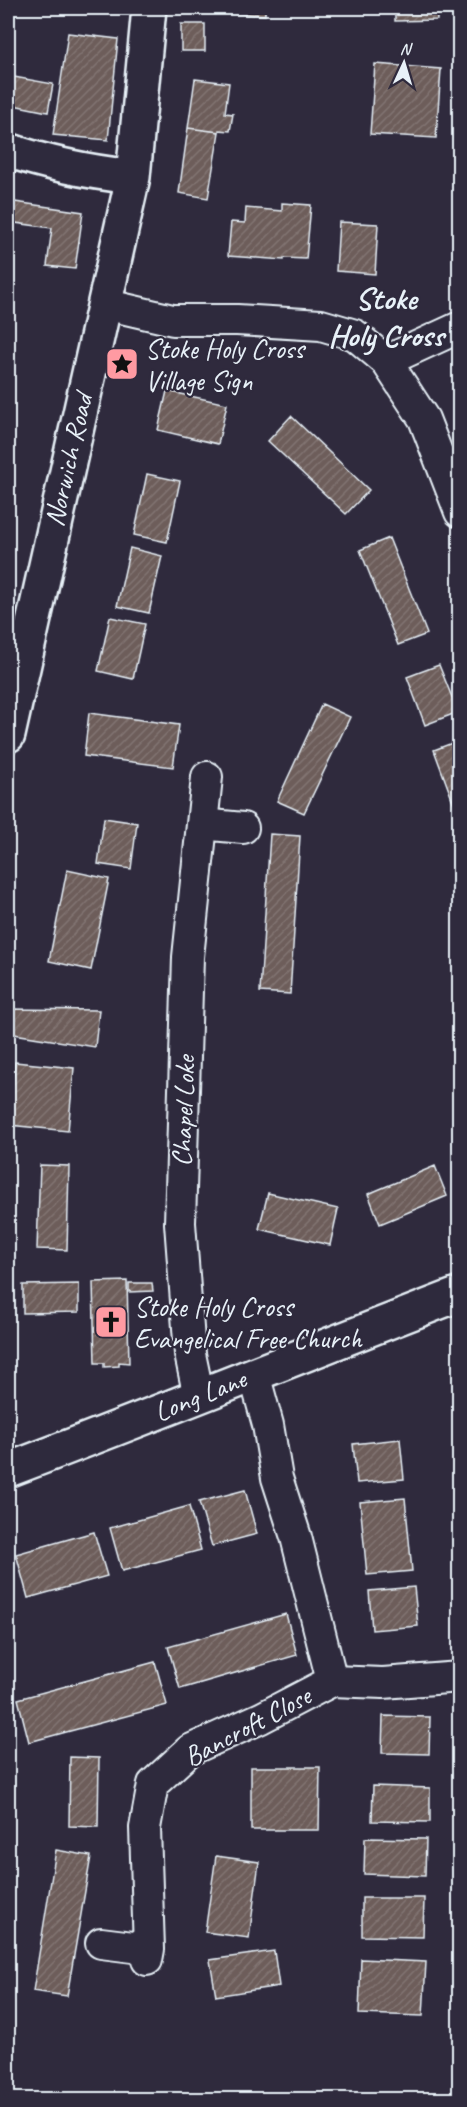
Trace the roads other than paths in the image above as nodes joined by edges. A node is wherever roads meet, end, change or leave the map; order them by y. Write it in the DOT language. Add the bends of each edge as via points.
graph roads {
  1 [pos="149,8"];
  2 [pos="8,150"];
  3 [pos="133,177"];
  4 [pos="104,304"];
  5 [pos="459,327"];
  6 [pos="386,361"];
  7 [pos="459,512"];
  8 [pos="8,735"];
  9 [pos="207,777"];
  10 [pos="202,824"];
  11 [pos="243,828"];
  12 [pos="459,1294"];
  13 [pos="254,1374"];
  14 [pos="199,1397"];
  15 [pos="8,1470"];
  16 [pos="459,1677"];
  17 [pos="332,1681"];
  18 [pos="101,1943"];
  1 -- 3 [label="street, Norwich Road"];
  2 -- 3 [label="street" via="82,170"];
  3 -- 4 [label="street, Norwich Road"];
  4 -- 6 [label="street" via="173,320 321,325 355,335"];
  4 -- 8 [label="street, Norwich Road"];
  5 -- 6 [label="street"];
  6 -- 7 [label="street" via="424,419"];
  9 -- 10 [label="street, Chapel Loke"];
  10 -- 11 [label="street"];
  10 -- 14 [label="street, Chapel Loke" via="188,957 180,1223 190,1354"];
  12 -- 13 [label="street, Long Lane"];
  13 -- 14 [label="street, Long Lane"];
  13 -- 17 [label="street, Bancroft Close" via="277,1478"];
  14 -- 15 [label="street, Long Lane"];
  16 -- 17 [label="street, Bancroft Close" via="383,1683"];
  17 -- 18 [label="street, Bancroft Close" via="190,1750 153,1784 145,1828 148,1954"];
}
